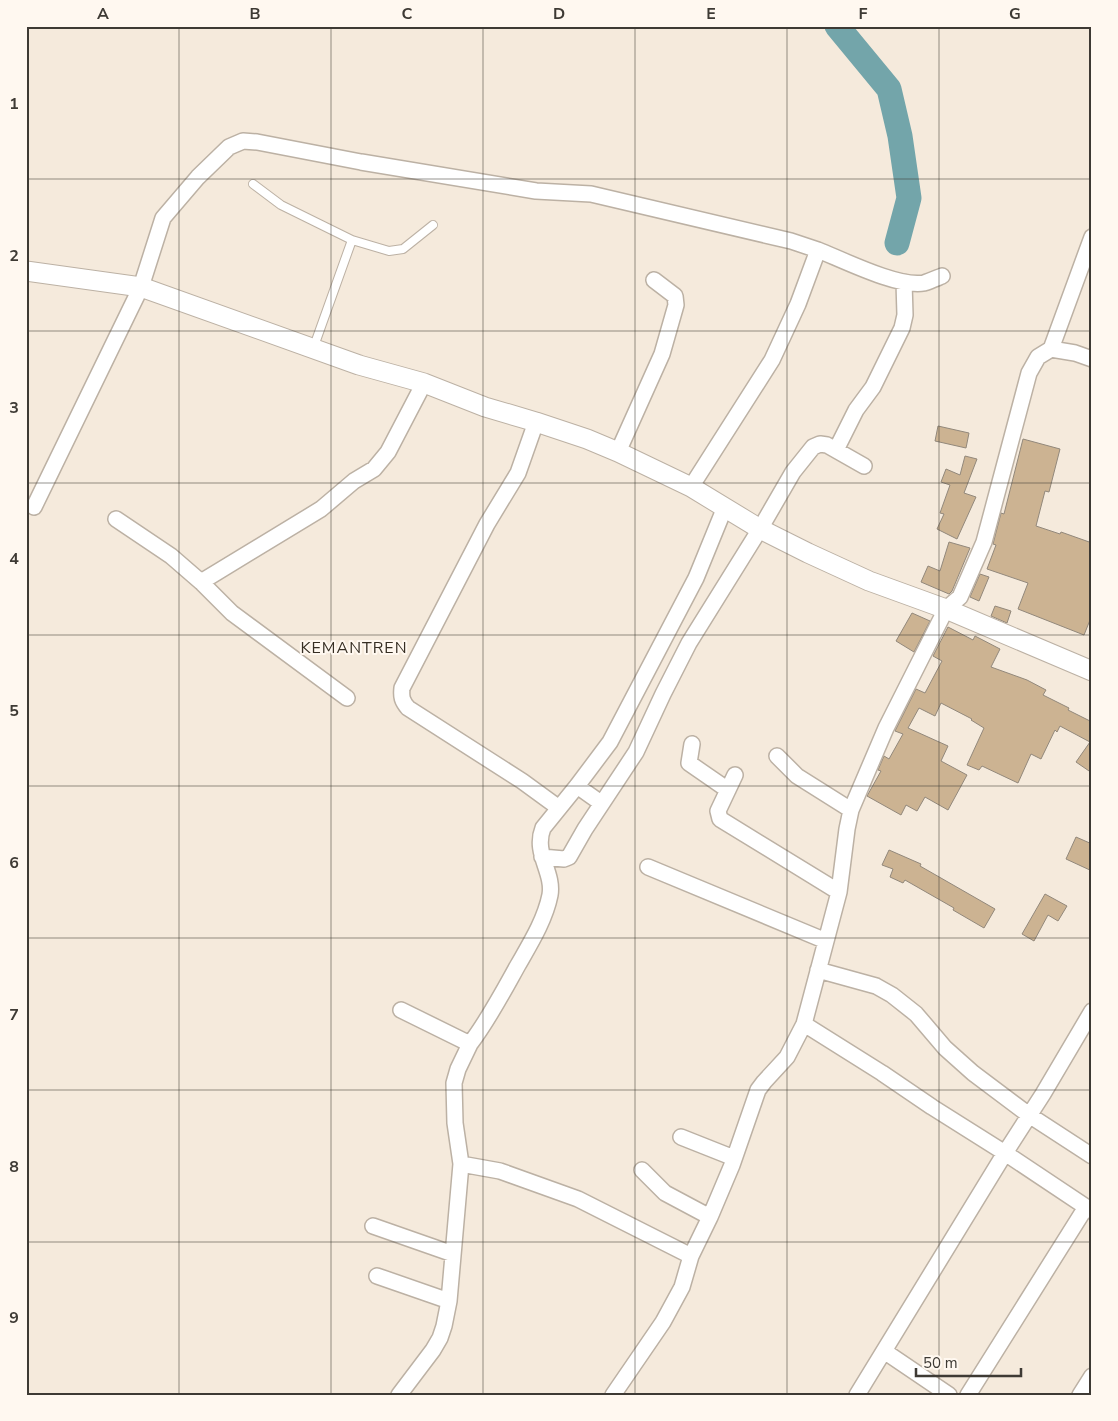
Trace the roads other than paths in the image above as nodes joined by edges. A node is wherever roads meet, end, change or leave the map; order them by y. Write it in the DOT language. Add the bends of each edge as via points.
graph roads {
  1 [pos="253,184"];
  2 [pos="433,225"];
  3 [pos="1092,237"];
  4 [pos="352,240"];
  5 [pos="818,250"];
  6 [pos="26,271"];
  7 [pos="942,276"];
  8 [pos="654,280"];
  9 [pos="904,282"];
  10 [pos="141,287"];
  11 [pos="313,349"];
  12 [pos="1051,349"];
  13 [pos="1092,359"];
  14 [pos="424,383"];
  15 [pos="536,422"];
  16 [pos="836,450"];
  17 [pos="618,452"];
  18 [pos="864,466"];
  19 [pos="691,487"];
  20 [pos="34,507"];
  21 [pos="733,512"];
  22 [pos="116,519"];
  23 [pos="760,529"];
  24 [pos="201,582"];
  25 [pos="946,609"];
  26 [pos="685,627"];
  27 [pos="1092,671"];
  28 [pos="347,698"];
  29 [pos="692,744"];
  30 [pos="623,747"];
  31 [pos="777,756"];
  32 [pos="736,775"];
  33 [pos="581,788"];
  34 [pos="728,790"];
  35 [pos="600,801"];
  36 [pos="559,808"];
  37 [pos="850,810"];
  38 [pos="552,858"];
  39 [pos="648,867"];
  40 [pos="839,892"];
  41 [pos="826,941"];
  42 [pos="818,970"];
  43 [pos="401,1010"];
  44 [pos="1092,1011"];
  45 [pos="804,1024"];
  46 [pos="470,1044"];
  47 [pos="1029,1115"];
  48 [pos="681,1137"];
  49 [pos="1005,1153"];
  50 [pos="1092,1156"];
  51 [pos="734,1158"];
  52 [pos="469,1165"];
  53 [pos="642,1170"];
  54 [pos="1089,1209"];
  55 [pos="710,1217"];
  56 [pos="373,1226"];
  57 [pos="453,1254"];
  58 [pos="691,1256"];
  59 [pos="377,1276"];
  60 [pos="448,1301"];
  61 [pos="884,1351"];
  62 [pos="1092,1376"];
  63 [pos="399,1395"];
  64 [pos="613,1395"];
  65 [pos="857,1395"];
  66 [pos="949,1395"];
  67 [pos="968,1395"];
  68 [pos="1080,1395"];
  1 -- 4 [label="lane" via="281,205"];
  2 -- 4 [label="lane" via="404,249 389,251"];
  3 -- 12 [label="street"];
  4 -- 11 [label="lane"];
  5 -- 9 [label="street"];
  5 -- 10 [label="street" via="591,194 536,191 243,141 229,147 198,177 164,218"];
  5 -- 19 [label="street" via="772,360"];
  6 -- 10 [label="street"];
  7 -- 9 [label="street" via="924,283"];
  8 -- 17 [label="street" via="675,296 676,305 662,354"];
  9 -- 16 [label="street" via="903,321 873,387 856,410"];
  10 -- 11 [label="street"];
  10 -- 20 [label="street"];
  11 -- 14 [label="street"];
  12 -- 13 [label="street"];
  12 -- 25 [label="street" via="1038,356 1030,373 984,542 960,597"];
  14 -- 15 [label="street" via="485,407"];
  14 -- 24 [label="street" via="388,452 374,469 321,509"];
  15 -- 17 [label="street"];
  15 -- 36 [label="street" via="518,473 467,561 402,688 401,696 408,708"];
  16 -- 18 [label="street"];
  16 -- 23 [label="street" via="820,444 813,447 793,472"];
  17 -- 19 [label="street"];
  19 -- 21 [label="street"];
  21 -- 23 [label="street"];
  21 -- 26 [label="street" via="696,578"];
  22 -- 24 [label="street" via="171,556"];
  23 -- 25 [label="street" via="868,581"];
  23 -- 26 [label="street"];
  24 -- 28 [label="street" via="232,613"];
  25 -- 27 [label="street"];
  25 -- 37 [label="street" via="886,728"];
  26 -- 30 [label="street"];
  26 -- 30 [label="street" via="663,694"];
  29 -- 34 [label="street" via="689,763"];
  30 -- 33 [label="street"];
  30 -- 35 [label="street"];
  31 -- 37 [label="street" via="797,776"];
  32 -- 34 [label="street"];
  33 -- 35 [label="street"];
  33 -- 36 [label="street"];
  34 -- 40 [label="street" via="718,811 720,819"];
  35 -- 38 [label="street" via="570,858"];
  36 -- 38 [label="street" via="540,835"];
  37 -- 40 [label="street"];
  38 -- 46 [label="street" via="550,896 537,929 490,1017"];
  39 -- 41 [label="street"];
  40 -- 41 [label="street"];
  41 -- 42 [label="street"];
  42 -- 45 [label="street"];
  42 -- 47 [label="street" via="876,986 892,995 916,1014 966,1067"];
  43 -- 46 [label="street"];
  44 -- 47 [label="street"];
  45 -- 49 [label="street"];
  45 -- 51 [label="street" via="787,1057 758,1090"];
  46 -- 52 [label="street" via="454,1083 455,1123"];
  47 -- 49 [label="street"];
  47 -- 50 [label="street"];
  48 -- 51 [label="street"];
  49 -- 54 [label="street"];
  49 -- 61 [label="street"];
  51 -- 55 [label="street"];
  52 -- 57 [label="street"];
  52 -- 58 [label="street" via="522,1178 578,1198"];
  53 -- 55 [label="street" via="665,1193"];
  54 -- 67 [label="street"];
  55 -- 58 [label="street"];
  56 -- 57 [label="street"];
  57 -- 60 [label="street"];
  58 -- 64 [label="street" via="682,1287 668,1314"];
  59 -- 60 [label="street"];
  60 -- 63 [label="street" via="440,1338"];
  61 -- 65 [label="street"];
  61 -- 66 [label="street"];
  62 -- 68 [label="street"];
}
